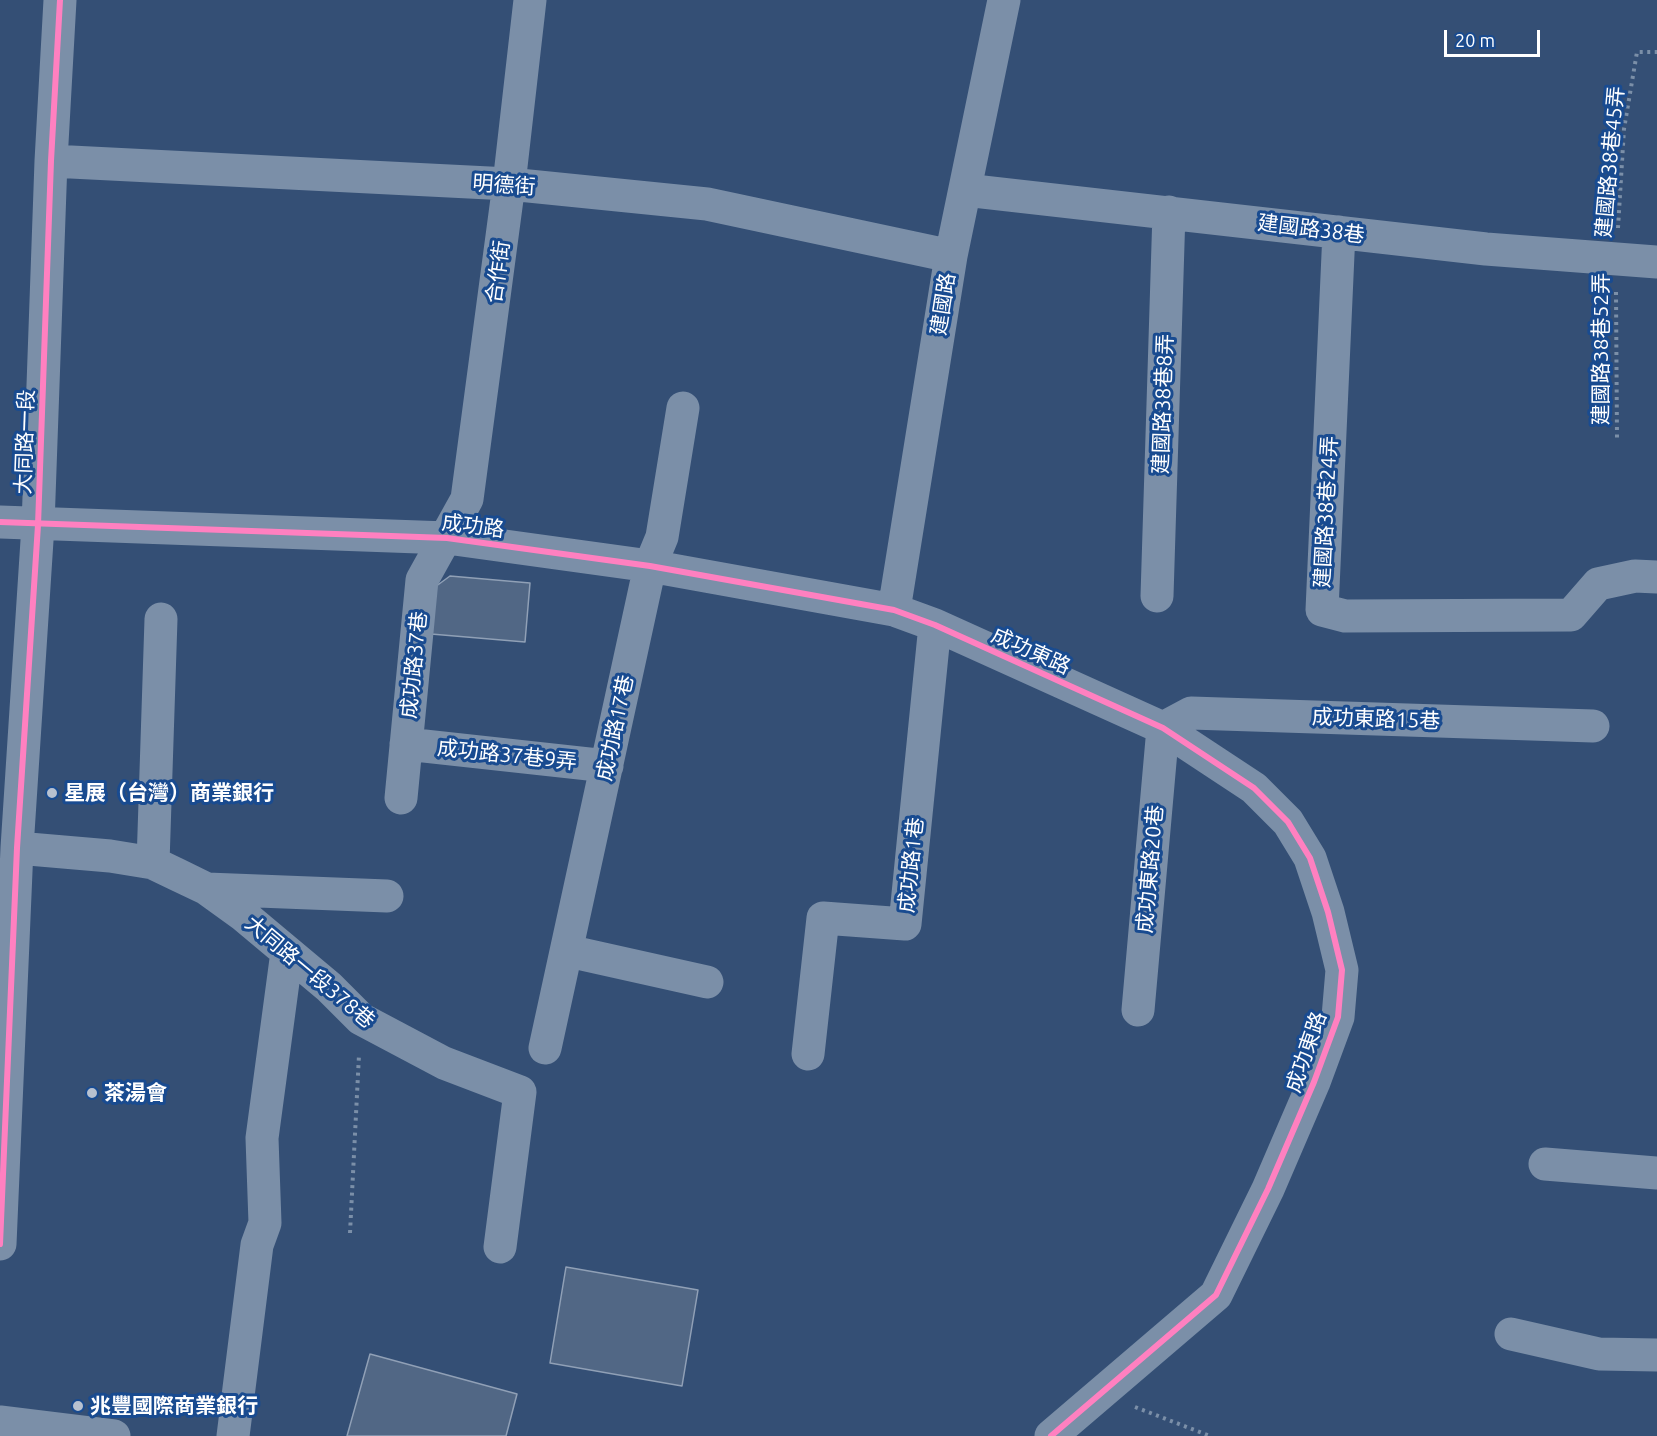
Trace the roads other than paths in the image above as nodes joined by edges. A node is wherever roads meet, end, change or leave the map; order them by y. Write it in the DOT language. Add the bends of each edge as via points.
graph roads {
  1 [pos="60,0"];
  2 [pos="530,0"];
  3 [pos="1004,0"];
  4 [pos="51,161"];
  5 [pos="509,184"];
  6 [pos="966,190"];
  7 [pos="1169,212"];
  8 [pos="1339,232"];
  9 [pos="951,256"];
  10 [pos="1657,262"];
  11 [pos="683,408"];
  12 [pos="0,522"];
  13 [pos="38,525"];
  14 [pos="447,538"];
  15 [pos="650,566"];
  16 [pos="1657,577"];
  17 [pos="1157,596"];
  18 [pos="894,610"];
  19 [pos="162,619"];
  20 [pos="935,625"];
  21 [pos="1593,726"];
  22 [pos="1163,728"];
  23 [pos="406,744"];
  24 [pos="607,766"];
  25 [pos="401,798"];
  26 [pos="17,848"];
  27 [pos="153,863"];
  28 [pos="207,889"];
  29 [pos="387,896"];
  30 [pos="568,951"];
  31 [pos="287,952"];
  32 [pos="707,982"];
  33 [pos="1138,1010"];
  34 [pos="545,1047"];
  35 [pos="808,1054"];
  36 [pos="1545,1164"];
  37 [pos="1657,1173"];
  38 [pos="0,1244"];
  39 [pos="500,1247"];
  40 [pos="1511,1334"];
  41 [pos="1657,1355"];
  42 [pos="0,1422"];
  43 [pos="114,1436"];
  44 [pos="233,1436"];
  45 [pos="1051,1436"];
  1 -- 4 [label="street, 大同路一段"];
  2 -- 5 [label="street, 合作街"];
  3 -- 6 [label="street, 建國路"];
  4 -- 5 [label="street, 明德街"];
  4 -- 13 [label="street, 大同路一段"];
  5 -- 9 [label="street, 明德街" via="707,204"];
  5 -- 14 [label="street, 合作街" via="467,499"];
  6 -- 7 [label="street, 建國路38巷"];
  6 -- 9 [label="street, 建國路"];
  7 -- 8 [label="street, 建國路38巷"];
  7 -- 17 [label="street, 建國路38巷8弄"];
  8 -- 10 [label="street, 建國路38巷" via="1486,249"];
  8 -- 16 [label="street, 建國路38巷24弄" via="1322,610 1345,616 1571,615 1598,584 1635,576"];
  9 -- 18 [label="street, 建國路"];
  11 -- 15 [label="street, 成功路17巷" via="662,537"];
  12 -- 13 [label="street, 成功路"];
  13 -- 14 [label="street, 成功路"];
  13 -- 26 [label="street, 大同路一段"];
  14 -- 15 [label="street, 成功路"];
  14 -- 23 [label="street, 成功路37巷" via="422,580"];
  15 -- 18 [label="street, 成功路"];
  15 -- 24 [label="street, 成功路17巷"];
  18 -- 20 [label="street, 成功路"];
  19 -- 27 [label="street"];
  20 -- 22 [label="street, 成功東路"];
  20 -- 35 [label="street, 成功路1巷" via="905,924 824,918"];
  21 -- 22 [label="street, 成功東路15巷" via="1191,713"];
  22 -- 33 [label="street, 成功東路20巷"];
  22 -- 45 [label="street, 成功東路" via="1254,788 1288,822 1310,858 1342,970 1338,1017 1268,1189 1216,1295"];
  23 -- 24 [label="street, 成功路37巷9弄"];
  23 -- 25 [label="street, 成功路37巷"];
  24 -- 30 [label="street, 成功路17巷"];
  26 -- 27 [label="street, 大同路一段378巷"];
  26 -- 38 [label="street, 大同路一段"];
  27 -- 28 [label="street, 大同路一段378巷"];
  28 -- 29 [label="street"];
  28 -- 31 [label="street, 大同路一段378巷"];
  30 -- 32 [label="street"];
  30 -- 34 [label="street, 成功路17巷"];
  31 -- 39 [label="street, 大同路一段378巷" via="361,1018 444,1063 520,1092"];
  31 -- 44 [label="street" via="262,1138 265,1223 257,1245"];
  36 -- 37 [label="street"];
  40 -- 41 [label="street" via="1599,1354"];
  42 -- 43 [label="street"];
}
